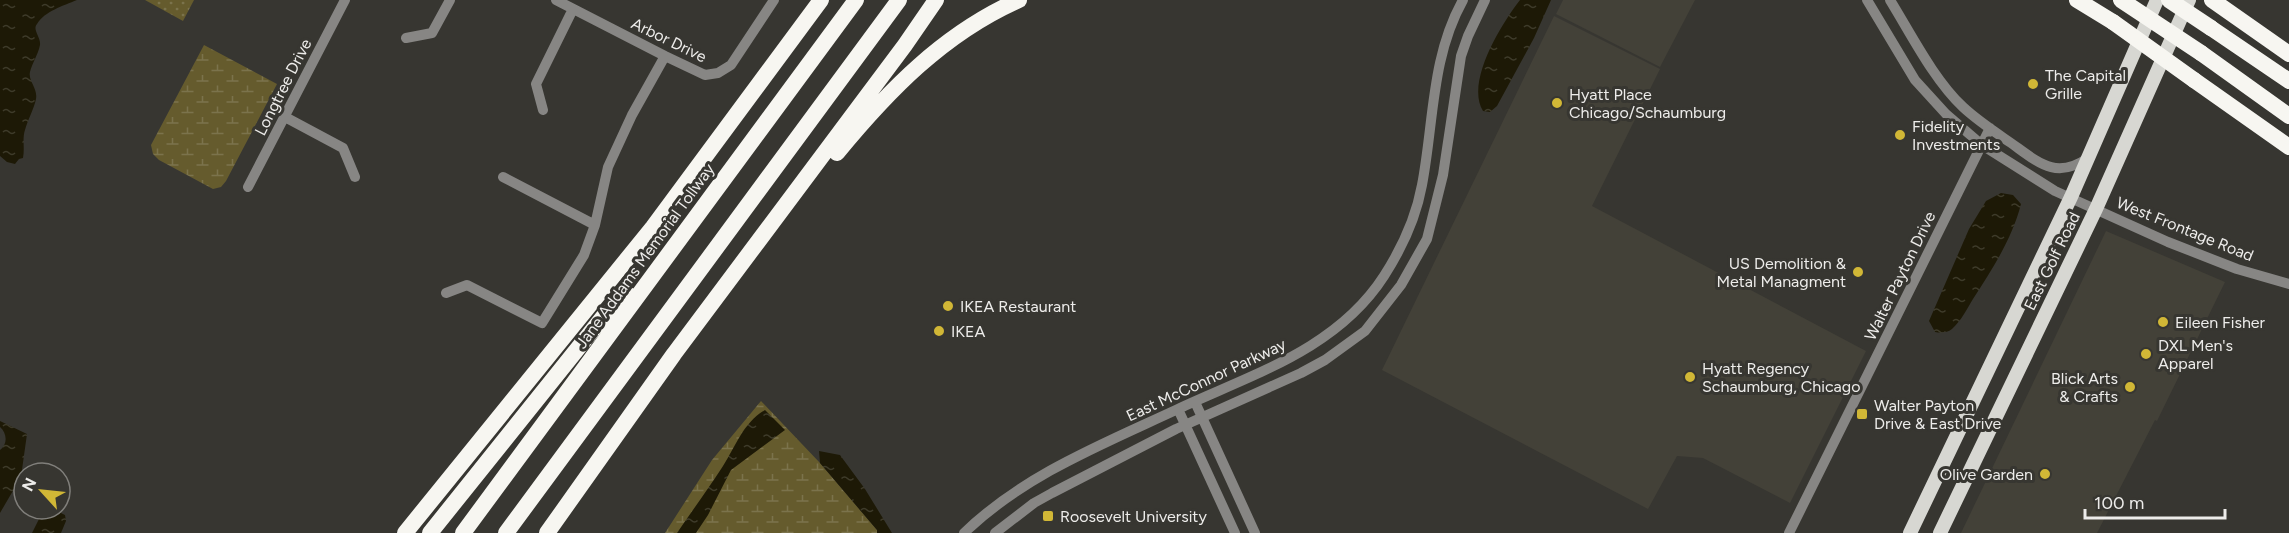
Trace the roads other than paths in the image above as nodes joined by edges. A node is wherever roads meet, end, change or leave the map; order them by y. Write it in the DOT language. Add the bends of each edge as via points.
graph roads {
  1 [pos="345,0"];
  2 [pos="450,0"];
  3 [pos="556,0"];
  4 [pos="774,0"];
  5 [pos="821,0"];
  6 [pos="856,0"];
  7 [pos="899,0"];
  8 [pos="936,0"];
  9 [pos="1019,0"];
  10 [pos="1463,0"];
  11 [pos="1485,0"];
  12 [pos="1867,0"];
  13 [pos="1890,0"];
  14 [pos="2077,0"];
  15 [pos="2120,0"];
  16 [pos="2157,0"];
  17 [pos="2169,0"];
  18 [pos="2189,0"];
  19 [pos="2217,3"];
  20 [pos="573,9"];
  21 [pos="406,39"];
  22 [pos="2289,54"];
  23 [pos="664,56"];
  24 [pos="2289,81"];
  25 [pos="543,110"];
  26 [pos="2289,116"];
  27 [pos="285,117"];
  28 [pos="1990,128"];
  29 [pos="1982,145"];
  30 [pos="2288,146"];
  31 [pos="2088,158"];
  32 [pos="355,177"];
  33 [pos="504,177"];
  34 [pos="248,187"];
  35 [pos="2071,197"];
  36 [pos="2096,208"];
  37 [pos="595,225"];
  38 [pos="2289,284"];
  39 [pos="646,285"];
  40 [pos="446,293"];
  41 [pos="674,354"];
  42 [pos="1195,402"];
  43 [pos="1178,409"];
  44 [pos="1202,417"];
  45 [pos="1184,425"];
  46 [pos="405,533"];
  47 [pos="430,533"];
  48 [pos="463,533"];
  49 [pos="506,533"];
  50 [pos="547,533"];
  51 [pos="964,533"];
  52 [pos="995,533"];
  53 [pos="1235,533"];
  54 [pos="1255,533"];
  55 [pos="1789,533"];
  56 [pos="1911,533"];
  57 [pos="1940,533"];
  1 -- 27 [label="street, Longtree Drive"];
  2 -- 21 [label="street" via="432,33"];
  3 -- 20 [label="street, Arbor Drive"];
  4 -- 23 [label="street, Arbor Drive" via="731,64 718,73 698,73"];
  5 -- 46 [label="highway" via="652,227"];
  6 -- 39 [label="highway, Jane Addams Memorial Tollway"];
  7 -- 49 [label="highway"];
  8 -- 41 [label="highway"];
  9 -- 41 [label="highway" via="945,43 881,102"];
  10 -- 42 [label="street, East McConnor Parkway" via="1449,28 1437,76 1418,204 1384,277 1370,297 1330,333 1269,370"];
  11 -- 44 [label="street, East McConnor Parkway" via="1461,56 1432,225 1401,285 1365,331 1341,350 1301,373"];
  12 -- 29 [label="street" via="1915,80"];
  13 -- 28 [label="street" via="1940,79 1962,106"];
  14 -- 30 [label="highway, bridge"];
  15 -- 26 [label="highway, bridge"];
  16 -- 31 [label="main road, East Golf Road"];
  17 -- 24 [label="highway, bridge"];
  18 -- 36 [label="main road, East Golf Road"];
  19 -- 22 [label="highway"];
  20 -- 23 [label="street, Arbor Drive"];
  20 -- 25 [label="street" via="536,84"];
  23 -- 37 [label="street" via="608,167"];
  27 -- 32 [label="street" via="343,148"];
  27 -- 34 [label="street, Longtree Drive"];
  28 -- 29 [label="street, Walter Payton Drive"];
  28 -- 31 [label="street" via="2045,166 2062,170"];
  29 -- 35 [label="street"];
  29 -- 55 [label="street, Walter Payton Drive"];
  31 -- 35 [label="main road, East Golf Road"];
  33 -- 37 [label="street"];
  35 -- 36 [label="street, West Frontage Road"];
  35 -- 56 [label="main road, East Golf Road"];
  36 -- 38 [label="street, West Frontage Road" via="2203,256"];
  36 -- 57 [label="main road, East Golf Road"];
  37 -- 40 [label="street" via="584,255 542,323 467,285"];
  39 -- 47 [label="highway" via="603,317"];
  39 -- 48 [label="highway, Jane Addams Memorial Tollway"];
  41 -- 50 [label="highway"];
  42 -- 43 [label="street, East McConnor Parkway"];
  42 -- 44 [label="street"];
  43 -- 45 [label="street"];
  43 -- 51 [label="street, East McConnor Parkway" via="1040,475"];
  44 -- 45 [label="street, East McConnor Parkway"];
  44 -- 54 [label="street"];
  45 -- 52 [label="street, East McConnor Parkway" via="1034,503"];
  45 -- 53 [label="street"];
}
